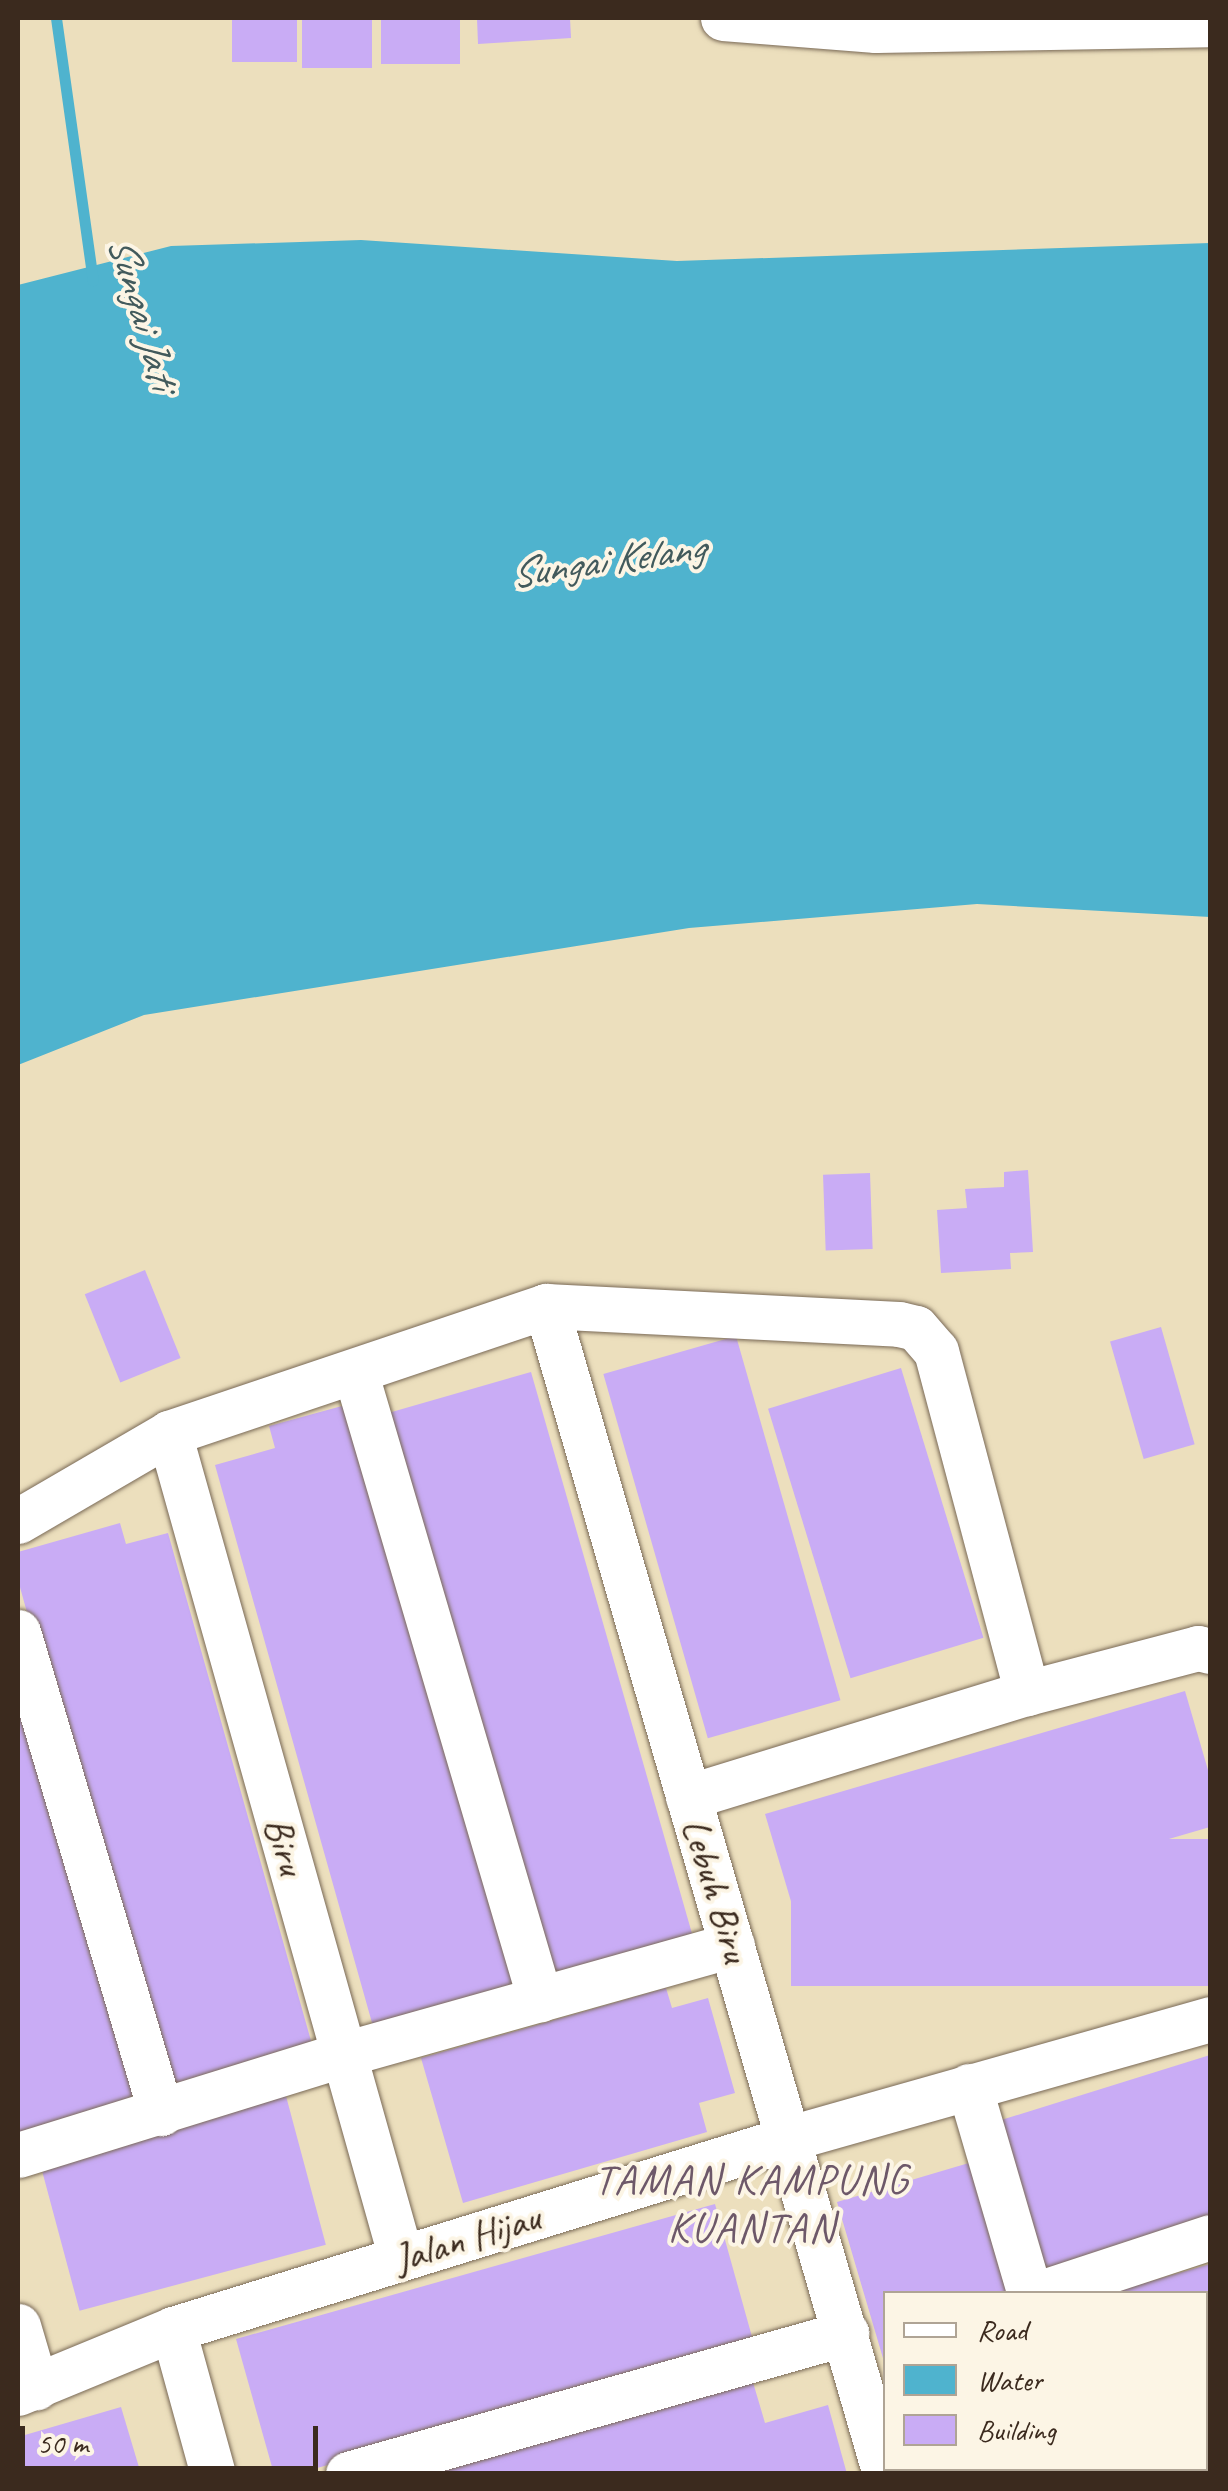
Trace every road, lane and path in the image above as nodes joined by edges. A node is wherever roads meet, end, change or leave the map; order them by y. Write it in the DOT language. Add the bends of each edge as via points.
graph roads {
  1 [pos="723,18"];
  2 [pos="1210,24"];
  3 [pos="546,1306"];
  4 [pos="355,1371"];
  5 [pos="170,1434"];
  6 [pos="18,1521"];
  7 [pos="18,1632"];
  8 [pos="1210,1651"];
  9 [pos="1027,1693"];
  10 [pos="688,1797"];
  11 [pos="732,1945"];
  12 [pos="540,1999"];
  13 [pos="1210,2019"];
  14 [pos="344,2054"];
  15 [pos="970,2086"];
  16 [pos="160,2112"];
  17 [pos="790,2138"];
  18 [pos="18,2155"];
  19 [pos="1210,2237"];
  20 [pos="401,2258"];
  21 [pos="1033,2291"];
  22 [pos="1043,2291"];
  23 [pos="18,2326"];
  24 [pos="173,2330"];
  25 [pos="846,2333"];
  26 [pos="26,2390"];
  27 [pos="883,2463"];
  28 [pos="214,2474"];
  29 [pos="348,2474"];
  1 -- 2 [label="street" via="876,30"];
  3 -- 4 [label="street"];
  3 -- 9 [label="street" via="916,1328 936,1351"];
  3 -- 10 [label="street, Lebuh Biru"];
  4 -- 5 [label="street"];
  4 -- 12 [label="street"];
  5 -- 6 [label="street"];
  5 -- 14 [label="street, Biru"];
  7 -- 16 [label="street"];
  8 -- 9 [label="street" via="1198,1648"];
  9 -- 10 [label="street"];
  10 -- 11 [label="street, Lebuh Biru"];
  11 -- 12 [label="street"];
  11 -- 17 [label="street, Lebuh Biru"];
  12 -- 14 [label="street"];
  13 -- 15 [label="street, Jalan Hijau"];
  14 -- 16 [label="street"];
  14 -- 20 [label="street, Biru"];
  15 -- 17 [label="street, Jalan Hijau"];
  15 -- 21 [label="street"];
  16 -- 18 [label="street"];
  17 -- 20 [label="street, Jalan Hijau"];
  17 -- 25 [label="street, Lebuh Biru"];
  19 -- 22 [label="street"];
  20 -- 24 [label="street, Jalan Hijau"];
  23 -- 26 [label="street"];
  24 -- 26 [label="street, Jalan Hijau"];
  24 -- 28 [label="street"];
  25 -- 27 [label="street, Lebuh Biru"];
  25 -- 29 [label="street"];
}
